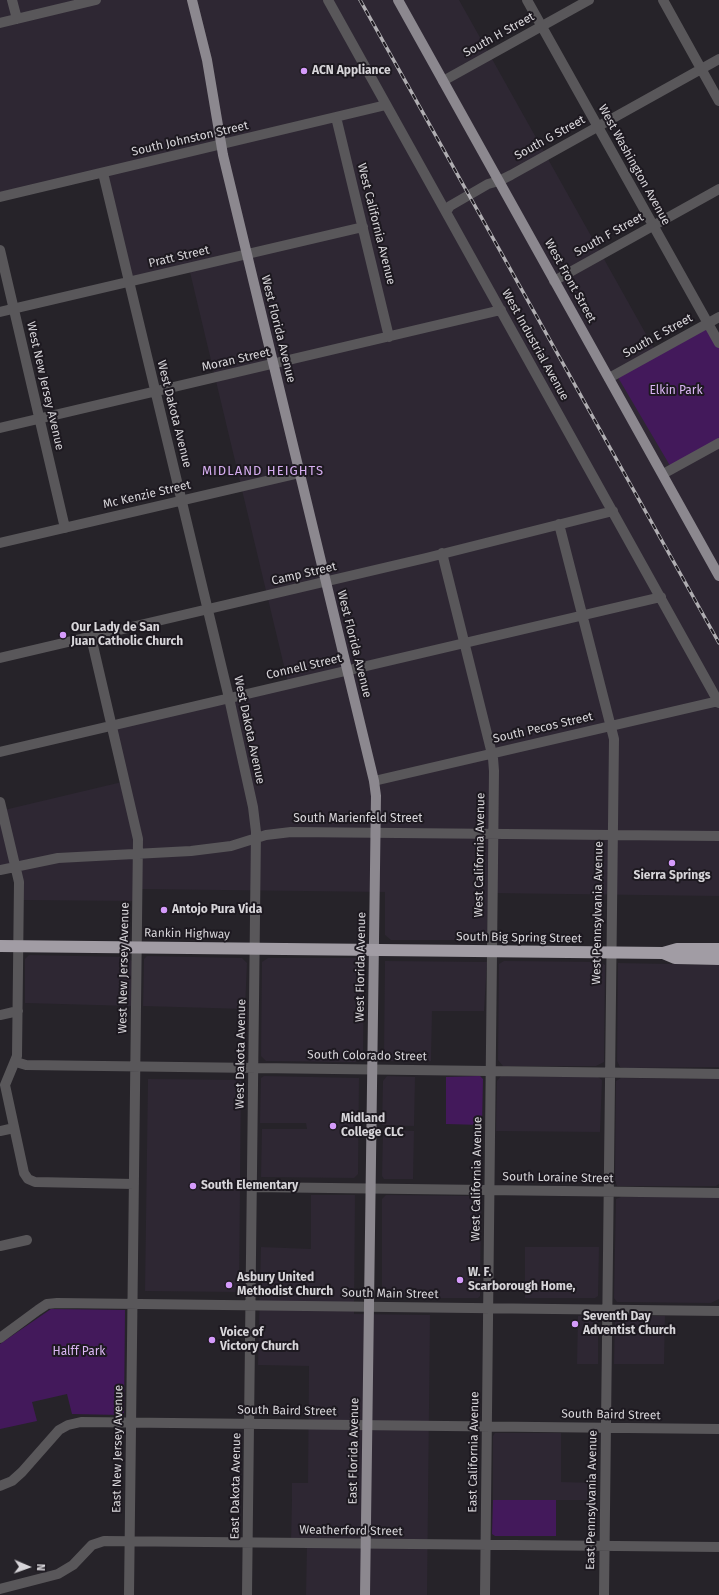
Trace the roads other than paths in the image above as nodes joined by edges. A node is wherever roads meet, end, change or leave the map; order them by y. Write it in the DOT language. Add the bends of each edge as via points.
graph roads {
  1 [pos="12,0"];
  2 [pos="96,0"];
  3 [pos="192,0"];
  4 [pos="328,0"];
  5 [pos="398,0"];
  6 [pos="527,0"];
  7 [pos="589,0"];
  8 [pos="663,0"];
  9 [pos="17,19"];
  10 [pos="0,23"];
  11 [pos="542,26"];
  12 [pos="719,59"];
  13 [pos="701,69"];
  14 [pos="443,81"];
  15 [pos="719,101"];
  16 [pos="386,105"];
  17 [pos="336,117"];
  18 [pos="598,126"];
  19 [pos="221,145"];
  20 [pos="103,173"];
  21 [pos="499,181"];
  22 [pos="719,189"];
  23 [pos="0,197"];
  24 [pos="446,212"];
  25 [pos="653,226"];
  26 [pos="363,227"];
  27 [pos="0,250"];
  28 [pos="247,254"];
  29 [pos="554,281"];
  30 [pos="129,282"];
  31 [pos="14,309"];
  32 [pos="501,310"];
  33 [pos="0,312"];
  34 [pos="719,316"];
  35 [pos="708,323"];
  36 [pos="389,337"];
  37 [pos="719,343"];
  38 [pos="274,364"];
  39 [pos="609,378"];
  40 [pos="156,392"];
  41 [pos="40,419"];
  42 [pos="0,428"];
  43 [pos="719,443"];
  44 [pos="300,472"];
  45 [pos="662,474"];
  46 [pos="182,500"];
  47 [pos="613,511"];
  48 [pos="559,524"];
  49 [pos="65,528"];
  50 [pos="0,543"];
  51 [pos="442,553"];
  52 [pos="718,572"];
  53 [pos="326,582"];
  54 [pos="661,597"];
  55 [pos="208,609"];
  56 [pos="584,615"];
  57 [pos="91,637"];
  58 [pos="464,643"];
  59 [pos="0,658"];
  60 [pos="347,671"];
  61 [pos="229,698"];
  62 [pos="719,702"];
  63 [pos="111,726"];
  64 [pos="612,726"];
  65 [pos="0,752"];
  66 [pos="492,754"];
  67 [pos="374,781"];
  68 [pos="0,802"];
  69 [pos="376,831"];
  70 [pos="494,833"];
  71 [pos="612,835"];
  72 [pos="719,836"];
  73 [pos="256,839"];
  74 [pos="138,854"];
  75 [pos="16,867"];
  76 [pos="0,870"];
  77 [pos="0,946"];
  78 [pos="18,947"];
  79 [pos="137,948"];
  80 [pos="255,949"];
  81 [pos="719,949"];
  82 [pos="374,950"];
  83 [pos="492,951"];
  84 [pos="611,953"];
  85 [pos="664,953"];
  86 [pos="719,959"];
  87 [pos="18,1011"];
  88 [pos="0,1015"];
  89 [pos="16,1062"];
  90 [pos="136,1066"];
  91 [pos="254,1068"];
  92 [pos="372,1070"];
  93 [pos="491,1071"];
  94 [pos="609,1073"];
  95 [pos="719,1074"];
  96 [pos="14,1128"];
  97 [pos="0,1131"];
  98 [pos="134,1184"];
  99 [pos="252,1187"];
  100 [pos="371,1188"];
  101 [pos="490,1190"];
  102 [pos="608,1192"];
  103 [pos="719,1193"];
  104 [pos="27,1240"];
  105 [pos="0,1246"];
  106 [pos="133,1304"];
  107 [pos="251,1306"];
  108 [pos="369,1307"];
  109 [pos="488,1308"];
  110 [pos="607,1310"];
  111 [pos="719,1311"];
  112 [pos="0,1338"];
  113 [pos="131,1423"];
  114 [pos="250,1424"];
  115 [pos="368,1425"];
  116 [pos="487,1426"];
  117 [pos="605,1428"];
  118 [pos="719,1429"];
  119 [pos="0,1486"];
  120 [pos="129,1541"];
  121 [pos="248,1543"];
  122 [pos="366,1544"];
  123 [pos="486,1545"];
  124 [pos="604,1546"];
  125 [pos="719,1547"];
  126 [pos="0,1589"];
  127 [pos="129,1595"];
  128 [pos="247,1595"];
  129 [pos="365,1595"];
  130 [pos="485,1595"];
  131 [pos="604,1595"];
  1 -- 9 [label="street"];
  2 -- 9 [label="street"];
  3 -- 19 [label="main road, West Florida Avenue" via="207,60"];
  4 -- 16 [label="street, West Industrial Avenue"];
  5 -- 14 [label="main road, West Front Street"];
  6 -- 11 [label="street, West Washington Avenue"];
  7 -- 11 [label="street, South H Street"];
  8 -- 13 [label="street"];
  9 -- 10 [label="street"];
  11 -- 14 [label="street, South H Street"];
  11 -- 18 [label="street, West Washington Avenue"];
  12 -- 13 [label="street, South G Street"];
  13 -- 15 [label="street"];
  13 -- 18 [label="street, South G Street"];
  14 -- 21 [label="main road, West Front Street"];
  16 -- 17 [label="street, South Johnston Street"];
  16 -- 24 [label="street, West Industrial Avenue"];
  17 -- 19 [label="street, South Johnston Street"];
  17 -- 26 [label="street, West California Avenue"];
  18 -- 21 [label="street, South G Street"];
  18 -- 25 [label="street, West Washington Avenue"];
  19 -- 20 [label="street, South Johnston Street"];
  19 -- 28 [label="main road, West Florida Avenue"];
  20 -- 23 [label="street, South Johnston Street"];
  20 -- 30 [label="street, West Dakota Avenue"];
  21 -- 24 [label="street, South G Street" via="488,184 450,206"];
  21 -- 29 [label="main road, West Front Street"];
  22 -- 25 [label="street, South F Street"];
  24 -- 32 [label="street, West Industrial Avenue"];
  25 -- 29 [label="street, South F Street"];
  25 -- 35 [label="street, West Washington Avenue"];
  26 -- 28 [label="street, Pratt Street"];
  26 -- 36 [label="street, West California Avenue"];
  27 -- 31 [label="street, West New Jersey Avenue"];
  28 -- 30 [label="street, Pratt Street"];
  28 -- 38 [label="main road, West Florida Avenue"];
  29 -- 39 [label="main road, West Front Street"];
  30 -- 31 [label="street, Pratt Street"];
  30 -- 40 [label="street, West Dakota Avenue"];
  31 -- 33 [label="street, Pratt Street"];
  31 -- 41 [label="street, West New Jersey Avenue"];
  32 -- 36 [label="street, Moran Street"];
  32 -- 47 [label="street, West Industrial Avenue"];
  34 -- 35 [label="street, South E Street"];
  35 -- 37 [label="street, West Washington Avenue"];
  35 -- 39 [label="street, South E Street"];
  36 -- 38 [label="street, Moran Street"];
  38 -- 40 [label="street, Moran Street"];
  38 -- 44 [label="main road, West Florida Avenue"];
  39 -- 45 [label="main road, West Front Street"];
  40 -- 41 [label="street, Moran Street"];
  40 -- 46 [label="street, West Dakota Avenue"];
  41 -- 42 [label="street, Moran Street"];
  41 -- 49 [label="street, West New Jersey Avenue"];
  43 -- 45 [label="street"];
  44 -- 46 [label="street, Mc Kenzie Street"];
  44 -- 53 [label="main road, West Florida Avenue"];
  45 -- 52 [label="main road, West Front Street"];
  46 -- 49 [label="street, Mc Kenzie Street"];
  46 -- 55 [label="street, West Dakota Avenue"];
  47 -- 48 [label="street, Camp Street"];
  47 -- 54 [label="street, West Industrial Avenue"];
  48 -- 51 [label="street, Camp Street"];
  48 -- 56 [label="street, West Pennsylvania Avenue"];
  49 -- 50 [label="street, Mc Kenzie Street"];
  51 -- 53 [label="street, Camp Street"];
  51 -- 58 [label="street, West California Avenue"];
  53 -- 55 [label="street, Camp Street"];
  53 -- 60 [label="main road, West Florida Avenue"];
  54 -- 56 [label="street, Connell Street"];
  54 -- 62 [label="street, West Industrial Avenue"];
  55 -- 57 [label="street, Camp Street"];
  55 -- 61 [label="street, West Dakota Avenue"];
  56 -- 58 [label="street, Connell Street"];
  56 -- 64 [label="street, West Pennsylvania Avenue"];
  57 -- 59 [label="street, Camp Street"];
  57 -- 63 [label="street, West New Jersey Avenue"];
  58 -- 60 [label="street, Connell Street"];
  58 -- 66 [label="street, West California Avenue"];
  60 -- 61 [label="street, Connell Street"];
  60 -- 67 [label="main road, West Florida Avenue"];
  61 -- 63 [label="street, Connell Street"];
  61 -- 73 [label="street, West Dakota Avenue" via="253,807"];
  62 -- 64 [label="street, South Pecos Street"];
  63 -- 65 [label="street, Connell Street"];
  63 -- 74 [label="street, West New Jersey Avenue" via="138,839"];
  64 -- 66 [label="street, South Pecos Street"];
  64 -- 71 [label="street, West Pennsylvania Avenue"];
  66 -- 67 [label="street, South Pecos Street"];
  66 -- 70 [label="street, West California Avenue"];
  67 -- 69 [label="main road, West Florida Avenue"];
  68 -- 75 [label="street"];
  69 -- 70 [label="street, South Marienfeld Street"];
  69 -- 73 [label="street, South Marienfeld Street" via="284,832"];
  69 -- 82 [label="main road, West Florida Avenue"];
  70 -- 71 [label="street, South Marienfeld Street"];
  70 -- 83 [label="street, West California Avenue"];
  71 -- 72 [label="street, South Marienfeld Street"];
  71 -- 84 [label="street, West Pennsylvania Avenue"];
  73 -- 74 [label="street, South Marienfeld Street" via="227,847"];
  73 -- 80 [label="street, West Dakota Avenue"];
  74 -- 75 [label="street, South Marienfeld Street" via="58,858"];
  74 -- 79 [label="street, West New Jersey Avenue"];
  75 -- 76 [label="street, South Marienfeld Street"];
  75 -- 78 [label="street" via="19,882"];
  77 -- 78 [label="highway, Rankin Highway"];
  78 -- 79 [label="highway, Rankin Highway"];
  78 -- 87 [label="street"];
  79 -- 80 [label="highway, Rankin Highway"];
  79 -- 90 [label="street, West New Jersey Avenue"];
  80 -- 82 [label="highway, Rankin Highway"];
  80 -- 91 [label="street, West Dakota Avenue"];
  81 -- 85 [label="highway, South Big Spring Street" via="677,949"];
  82 -- 83 [label="highway, South Big Spring Street"];
  82 -- 92 [label="main road, West Florida Avenue"];
  83 -- 84 [label="highway, South Big Spring Street"];
  83 -- 93 [label="street, West California Avenue"];
  84 -- 85 [label="highway, South Big Spring Street"];
  84 -- 94 [label="street, West Pennsylvania Avenue"];
  85 -- 86 [label="highway, South Big Spring Street" via="675,958"];
  87 -- 88 [label="street"];
  87 -- 89 [label="street"];
  89 -- 90 [label="street, South Colorado Street" via="26,1065"];
  89 -- 96 [label="street" via="5,1085"];
  90 -- 91 [label="street, South Colorado Street"];
  90 -- 98 [label="street, West New Jersey Avenue"];
  91 -- 92 [label="street, South Colorado Street"];
  91 -- 99 [label="street, West Dakota Avenue"];
  92 -- 93 [label="street, South Colorado Street"];
  92 -- 100 [label="main road, West Florida Avenue"];
  93 -- 94 [label="street, South Colorado Street"];
  93 -- 101 [label="street, West California Avenue"];
  94 -- 95 [label="street, South Colorado Street"];
  94 -- 102 [label="street, West Pennsylvania Avenue"];
  96 -- 97 [label="street"];
  96 -- 98 [label="street" via="24,1173 30,1180"];
  98 -- 106 [label="street, West New Jersey Avenue"];
  99 -- 100 [label="street, South Loraine Street"];
  99 -- 107 [label="street, West Dakota Avenue"];
  100 -- 101 [label="street, South Loraine Street"];
  100 -- 108 [label="main road, West Florida Avenue"];
  101 -- 102 [label="street, South Loraine Street"];
  101 -- 109 [label="street, West California Avenue"];
  102 -- 103 [label="street, South Loraine Street"];
  102 -- 110 [label="street, West Pennsylvania Avenue"];
  104 -- 105 [label="street"];
  106 -- 107 [label="street, South Main Street"];
  106 -- 112 [label="street, South Main Street" via="50,1304"];
  106 -- 113 [label="street, East New Jersey Avenue"];
  107 -- 108 [label="street, South Main Street"];
  107 -- 114 [label="street, East Dakota Avenue"];
  108 -- 109 [label="street, South Main Street"];
  108 -- 115 [label="main road, East Florida Avenue"];
  109 -- 110 [label="street, South Main Street"];
  109 -- 116 [label="street, East California Avenue"];
  110 -- 111 [label="street, South Main Street"];
  110 -- 117 [label="street, East Pennsylvania Avenue"];
  113 -- 114 [label="street, South Baird Street"];
  113 -- 119 [label="street, South Baird Street" via="81,1422 68,1425 59,1430 17,1476"];
  113 -- 120 [label="street, East New Jersey Avenue"];
  114 -- 115 [label="street, South Baird Street"];
  114 -- 121 [label="street, East Dakota Avenue"];
  115 -- 116 [label="street, South Baird Street"];
  115 -- 122 [label="main road, East Florida Avenue"];
  116 -- 117 [label="street, South Baird Street"];
  116 -- 123 [label="street, East California Avenue"];
  117 -- 118 [label="street, South Baird Street"];
  117 -- 124 [label="street, East Pennsylvania Avenue"];
  120 -- 121 [label="street, Weatherford Street"];
  120 -- 126 [label="street, Weatherford Street" via="96,1543 70,1567 58,1574"];
  120 -- 127 [label="street, East New Jersey Avenue"];
  121 -- 122 [label="street, Weatherford Street"];
  121 -- 128 [label="street, East Dakota Avenue"];
  122 -- 123 [label="street, Weatherford Street"];
  122 -- 129 [label="main road, East Florida Avenue"];
  123 -- 124 [label="street, Weatherford Street"];
  123 -- 130 [label="street, East California Avenue"];
  124 -- 125 [label="street, Weatherford Street"];
  124 -- 131 [label="street, East Pennsylvania Avenue"];
}
